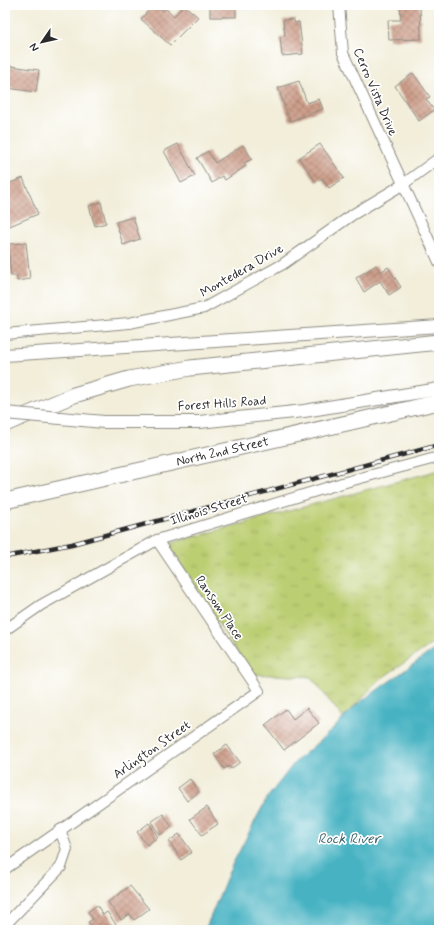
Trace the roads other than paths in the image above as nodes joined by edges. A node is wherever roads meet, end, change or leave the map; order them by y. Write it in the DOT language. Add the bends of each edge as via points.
graph roads {
  1 [pos="340,5"];
  2 [pos="439,158"];
  3 [pos="402,186"];
  4 [pos="439,262"];
  5 [pos="439,326"];
  6 [pos="5,334"];
  7 [pos="439,342"];
  8 [pos="5,355"];
  9 [pos="439,389"];
  10 [pos="439,402"];
  11 [pos="5,413"];
  12 [pos="5,424"];
  13 [pos="439,457"];
  14 [pos="5,501"];
  15 [pos="157,540"];
  16 [pos="5,630"];
  17 [pos="259,691"];
  18 [pos="60,830"];
  19 [pos="5,869"];
  20 [pos="5,925"];
  1 -- 3 [label="street, Cerro Vista Drive" via="343,53"];
  2 -- 3 [label="street, Montedera Drive"];
  3 -- 4 [label="street, Cerro Vista Drive"];
  3 -- 6 [label="street, Montedera Drive" via="352,215 283,264 204,308 129,323"];
  5 -- 8 [label="street"];
  7 -- 12 [label="main road" via="190,368 129,379 74,395"];
  9 -- 11 [label="street, Forest Hills Road, bridge" via="304,411 206,421 104,422"];
  10 -- 14 [label="main road, North 2nd Street"];
  13 -- 15 [label="street, Illinois Street" via="342,483"];
  15 -- 16 [label="street, Illinois Street" via="41,604"];
  15 -- 17 [label="street, Ransom Place"];
  17 -- 18 [label="street, Arlington Street"];
  18 -- 19 [label="street, Arlington Street"];
  18 -- 20 [label="street" via="67,850 61,867"];
}
